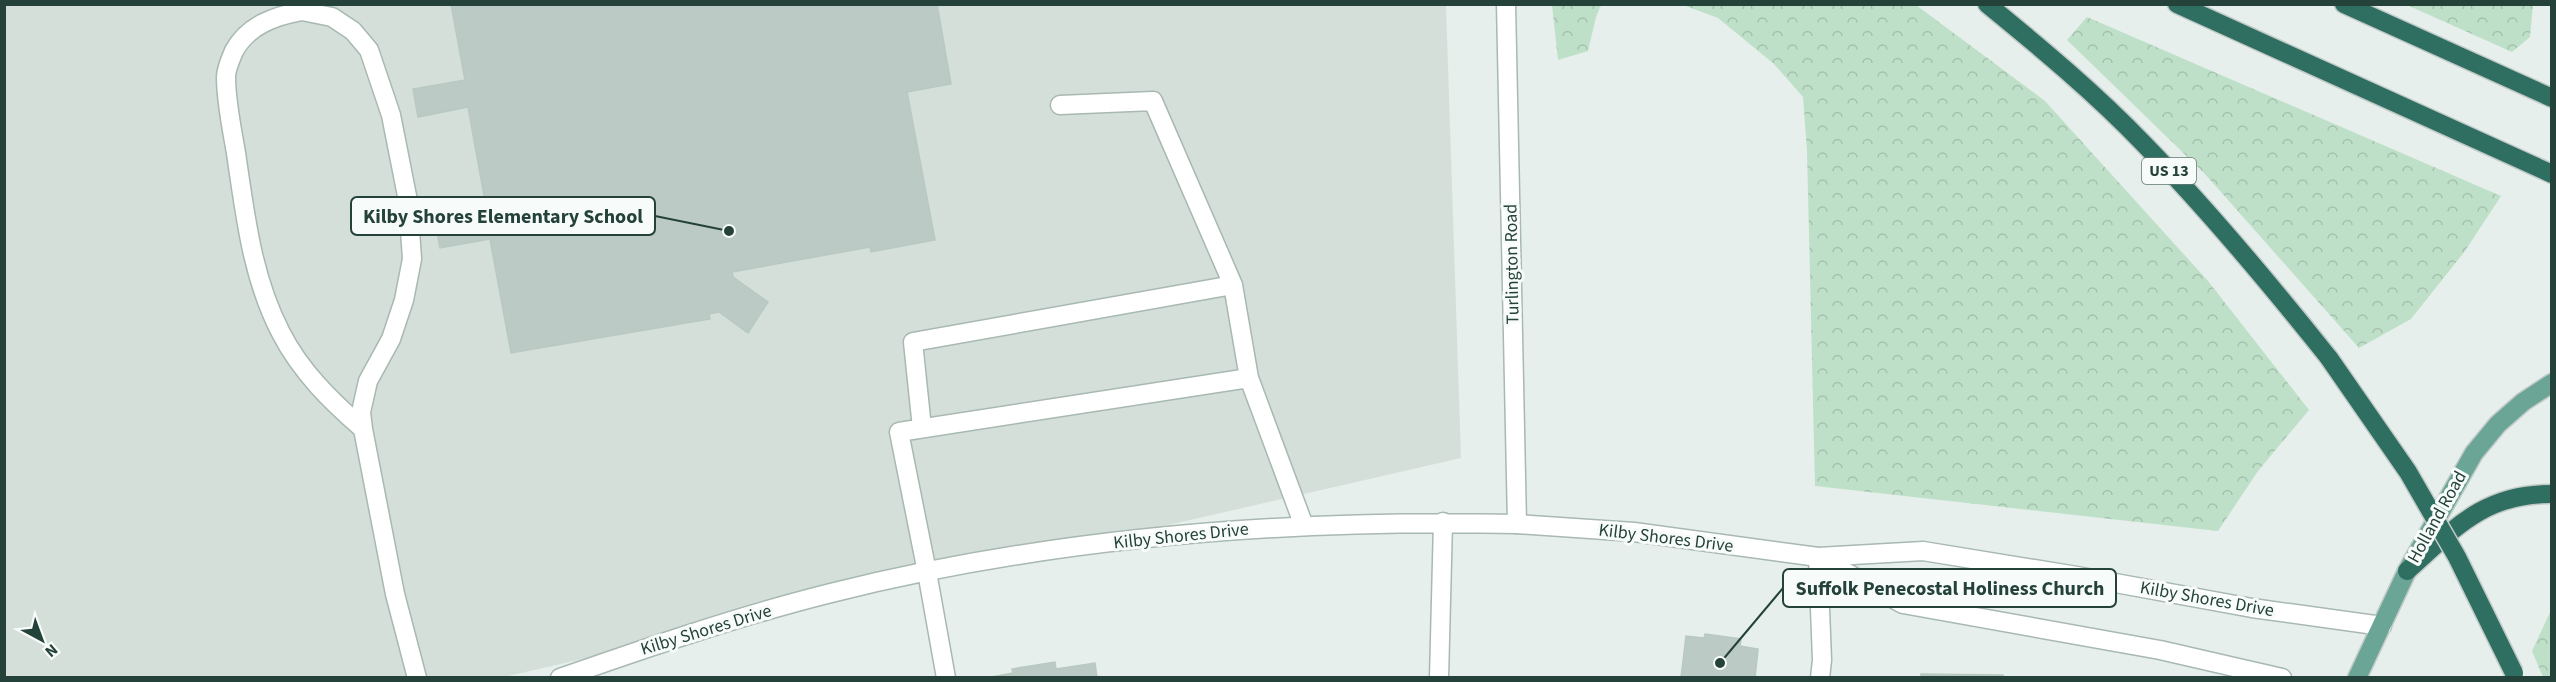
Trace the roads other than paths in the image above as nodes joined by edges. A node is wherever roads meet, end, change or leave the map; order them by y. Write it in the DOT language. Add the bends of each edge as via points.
graph roads {
  1 [pos="1506,4"];
  2 [pos="1987,4"];
  3 [pos="2177,4"];
  4 [pos="2344,4"];
  5 [pos="2552,98"];
  6 [pos="1060,105"];
  7 [pos="2552,174"];
  8 [pos="1233,285"];
  9 [pos="1249,378"];
  10 [pos="2552,383"];
  11 [pos="922,428"];
  12 [pos="363,429"];
  13 [pos="2552,494"];
  14 [pos="1443,522"];
  15 [pos="1517,524"];
  16 [pos="1304,526"];
  17 [pos="1818,557"];
  18 [pos="2407,571"];
  19 [pos="927,572"];
  20 [pos="2382,626"];
  21 [pos="2515,675"];
  22 [pos="417,678"];
  23 [pos="560,678"];
  24 [pos="946,678"];
  25 [pos="1439,678"];
  26 [pos="1820,678"];
  27 [pos="2282,678"];
  28 [pos="2357,678"];
  1 -- 15 [label="street, Turlington Road"];
  2 -- 21 [label="highway, US 13, bridge" via="2096,97 2143,143 2259,271 2329,358 2408,472 2457,557"];
  3 -- 7 [label="highway"];
  4 -- 5 [label="highway"];
  6 -- 8 [label="street" via="1153,101"];
  8 -- 9 [label="street"];
  8 -- 11 [label="street" via="913,342"];
  9 -- 11 [label="street"];
  9 -- 16 [label="street"];
  10 -- 18 [label="main road, Holland Road" via="2515,410 2474,453"];
  11 -- 19 [label="street" via="899,432"];
  12 -- 12 [label="street" via="325,395 280,332 262,287 251,241 230,116 226,75 234,51 247,34 272,17 302,11 332,17 353,31 369,50 392,115 408,201 412,259 404,300 391,339 368,381 361,412"];
  12 -- 22 [label="street" via="395,594"];
  13 -- 18 [label="highway" via="2492,503 2466,519"];
  14 -- 15 [label="street, Kilby Shores Drive"];
  14 -- 16 [label="street, Kilby Shores Drive"];
  14 -- 25 [label="street"];
  15 -- 17 [label="street, Kilby Shores Drive" via="1634,532"];
  16 -- 19 [label="street, Kilby Shores Drive" via="1054,550"];
  17 -- 20 [label="street, Kilby Shores Drive" via="1923,551 2252,608"];
  17 -- 26 [label="street"];
  17 -- 27 [label="street, Kilby Shores Drive" via="1903,604 2160,650"];
  18 -- 20 [label="main road, Holland Road"];
  19 -- 23 [label="street, Kilby Shores Drive" via="831,593 690,633"];
  19 -- 24 [label="street"];
  20 -- 28 [label="main road, Holland Road"];
}
